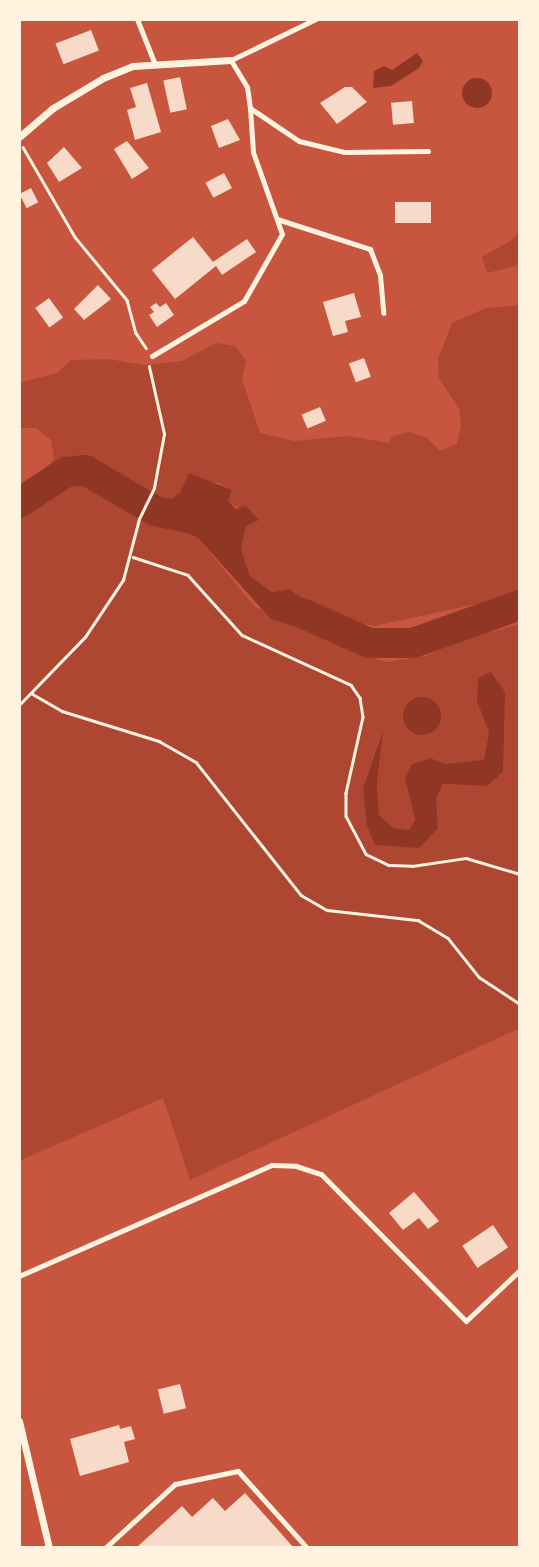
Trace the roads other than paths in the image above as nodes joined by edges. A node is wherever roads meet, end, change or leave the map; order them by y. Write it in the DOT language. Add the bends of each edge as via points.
graph roads {
  1 [pos="137,19"];
  2 [pos="316,19"];
  3 [pos="231,60"];
  4 [pos="154,62"];
  5 [pos="250,108"];
  6 [pos="19,139"];
  7 [pos="428,150"];
  8 [pos="277,219"];
  9 [pos="383,313"];
  10 [pos="152,356"];
  11 [pos="520,1270"];
  12 [pos="19,1276"];
  13 [pos="19,1421"];
  14 [pos="49,1548"];
  15 [pos="104,1548"];
  16 [pos="307,1548"];
  1 -- 4 [label="lane"];
  2 -- 3 [label="lane"];
  3 -- 4 [label="street"];
  3 -- 5 [label="lane" via="247,87"];
  4 -- 6 [label="street" via="103,78 53,108"];
  5 -- 7 [label="lane" via="299,141 344,152"];
  5 -- 8 [label="lane" via="253,152"];
  8 -- 9 [label="lane" via="370,249 380,275"];
  8 -- 10 [label="lane" via="282,234 244,302"];
  11 -- 12 [label="lane" via="466,1321 321,1174 272,1165"];
  13 -- 14 [label="street"];
  15 -- 16 [label="lane" via="175,1485 238,1471"];
}
